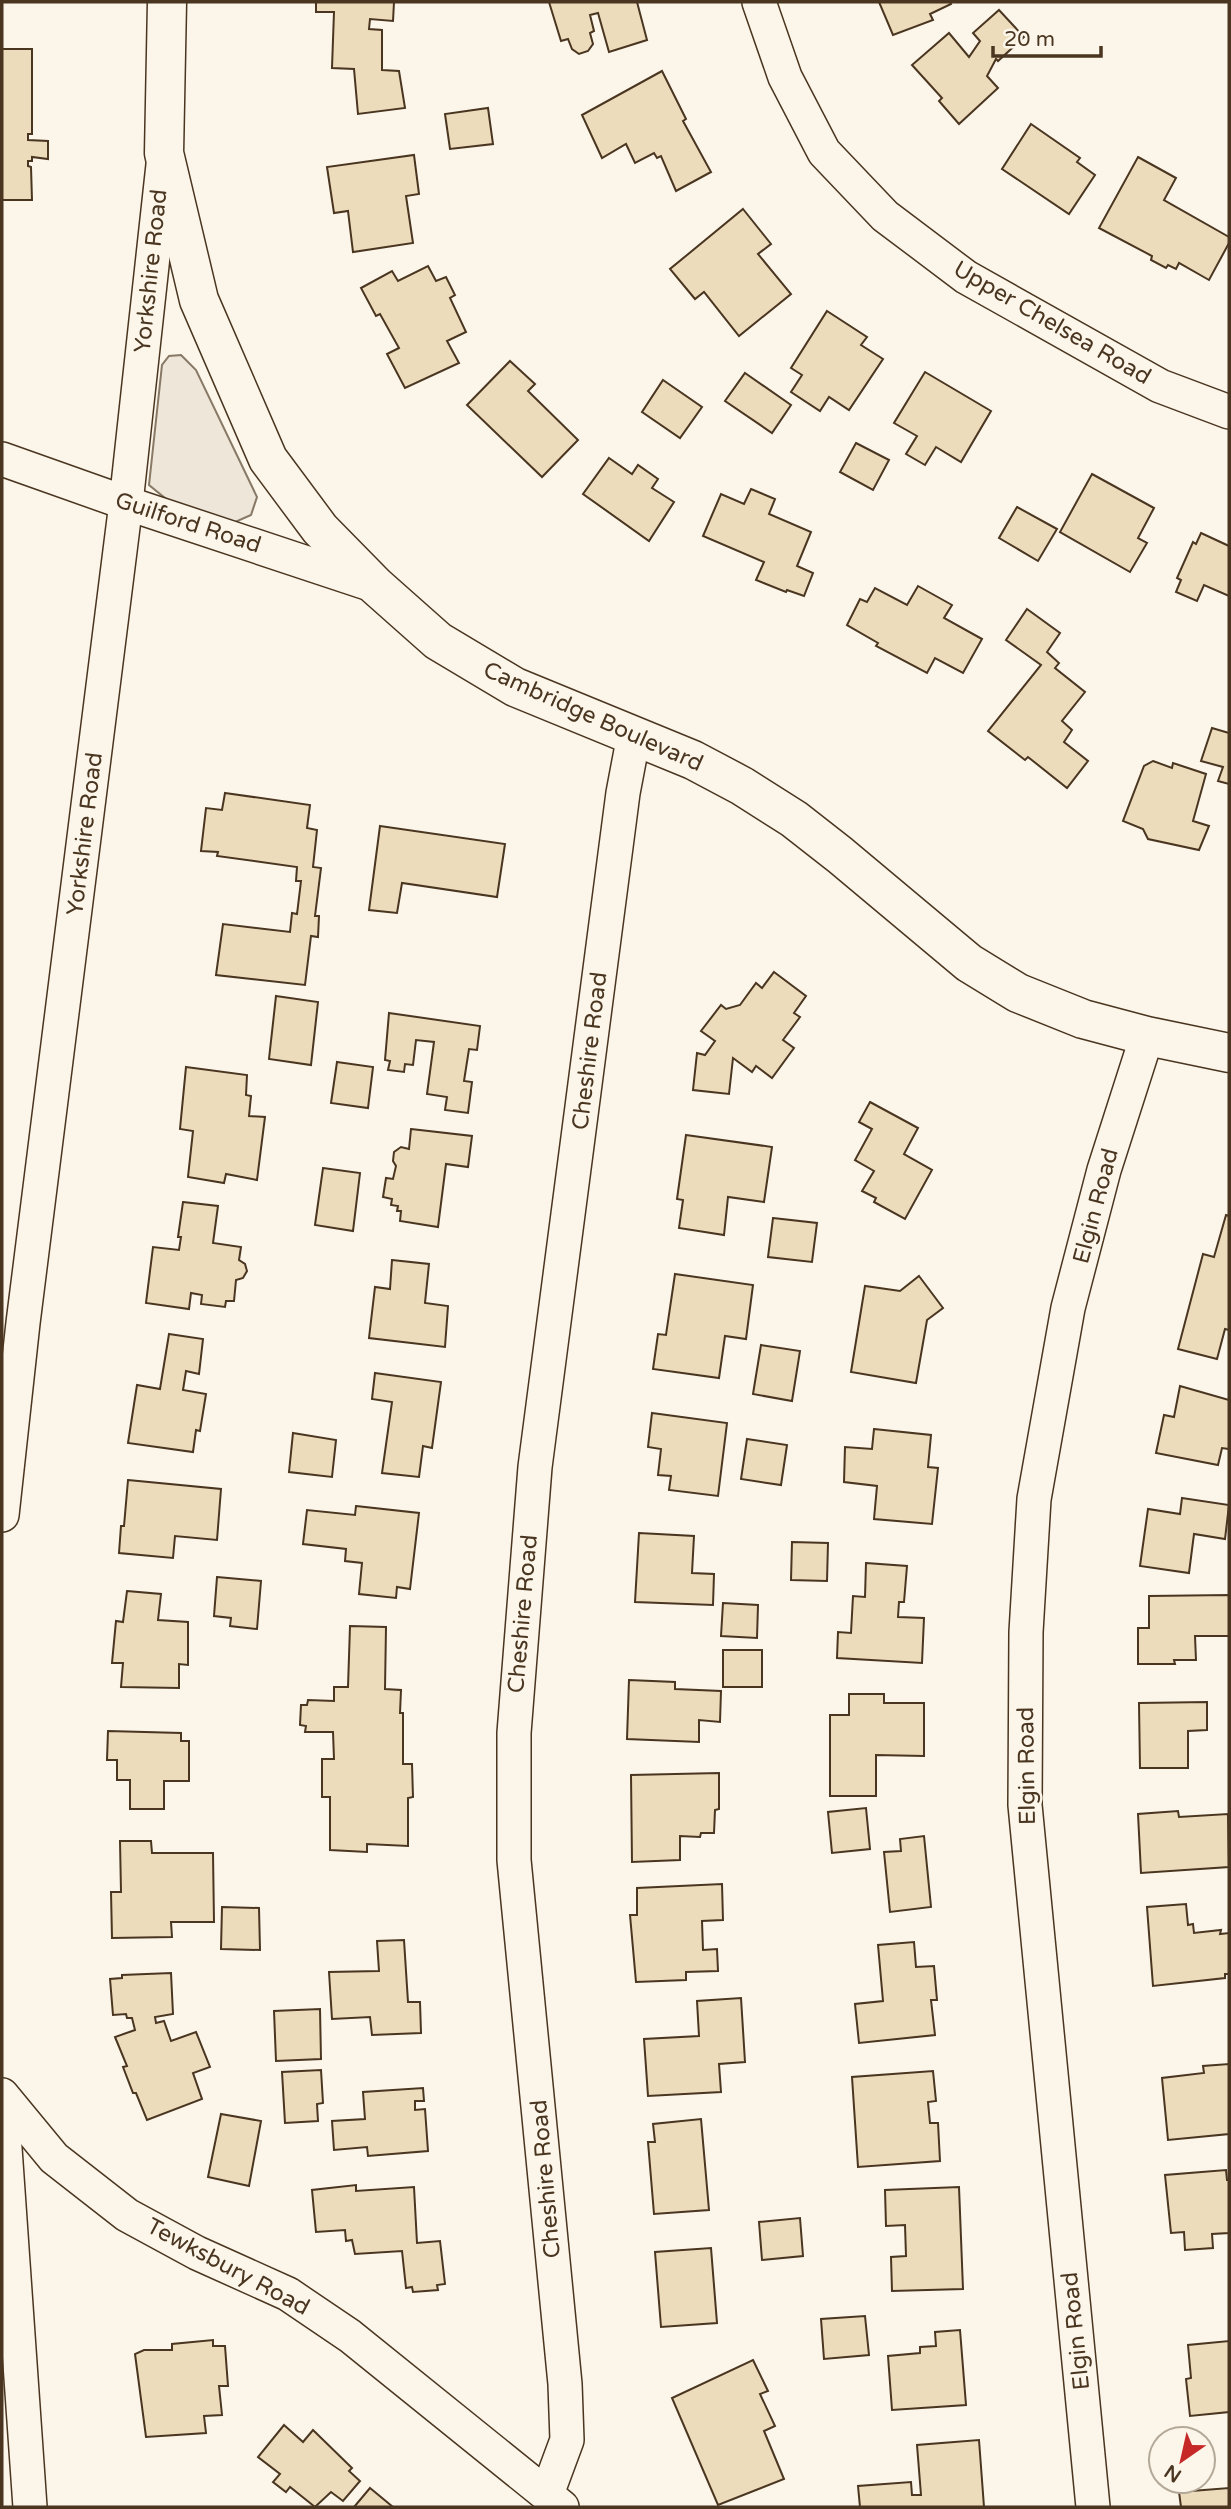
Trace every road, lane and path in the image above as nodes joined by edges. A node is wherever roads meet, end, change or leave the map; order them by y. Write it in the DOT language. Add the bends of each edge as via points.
graph roads {
  1 [pos="167,2"];
  2 [pos="759,2"];
  3 [pos="164,153"];
  4 [pos="1229,412"];
  5 [pos="2,459"];
  6 [pos="126,503"];
  7 [pos="376,586"];
  8 [pos="634,735"];
  9 [pos="1147,1036"];
  10 [pos="1229,1053"];
  11 [pos="2,1515"];
  12 [pos="2,2095"];
  13 [pos="2,2105"];
  14 [pos="555,2500"];
  15 [pos="30,2507"];
  16 [pos="1093,2507"];
  1 -- 3 [label="street, Cambridge Boulevard"];
  2 -- 4 [label="street, Upper Chelsea Road" via="785,77 824,152 885,216 978,284 1160,386"];
  3 -- 6 [label="street, Yorkshire Road"];
  3 -- 7 [label="street, Cambridge Boulevard" via="199,300 268,459 320,529"];
  5 -- 6 [label="street, Guilford Road"];
  6 -- 7 [label="street, Guilford Road"];
  6 -- 11 [label="street, Yorkshire Road"];
  7 -- 8 [label="street, Cambridge Boulevard" via="439,641 515,687"];
  8 -- 9 [label="street, Cambridge Boulevard" via="718,773 794,819 969,963 1018,993 1083,1019"];
  8 -- 14 [label="street, Cheshire Road" via="535,1467 514,1732 514,1860 565,2395 567,2440"];
  9 -- 10 [label="street, Cambridge Boulevard"];
  9 -- 16 [label="street, Elgin Road" via="1104,1170 1068,1308 1034,1499 1026,1632 1025,1805"];
  12 -- 14 [label="street, Tewksbury Road" via="54,2158 127,2215 288,2294 350,2336"];
  13 -- 15 [label="street"];
}
